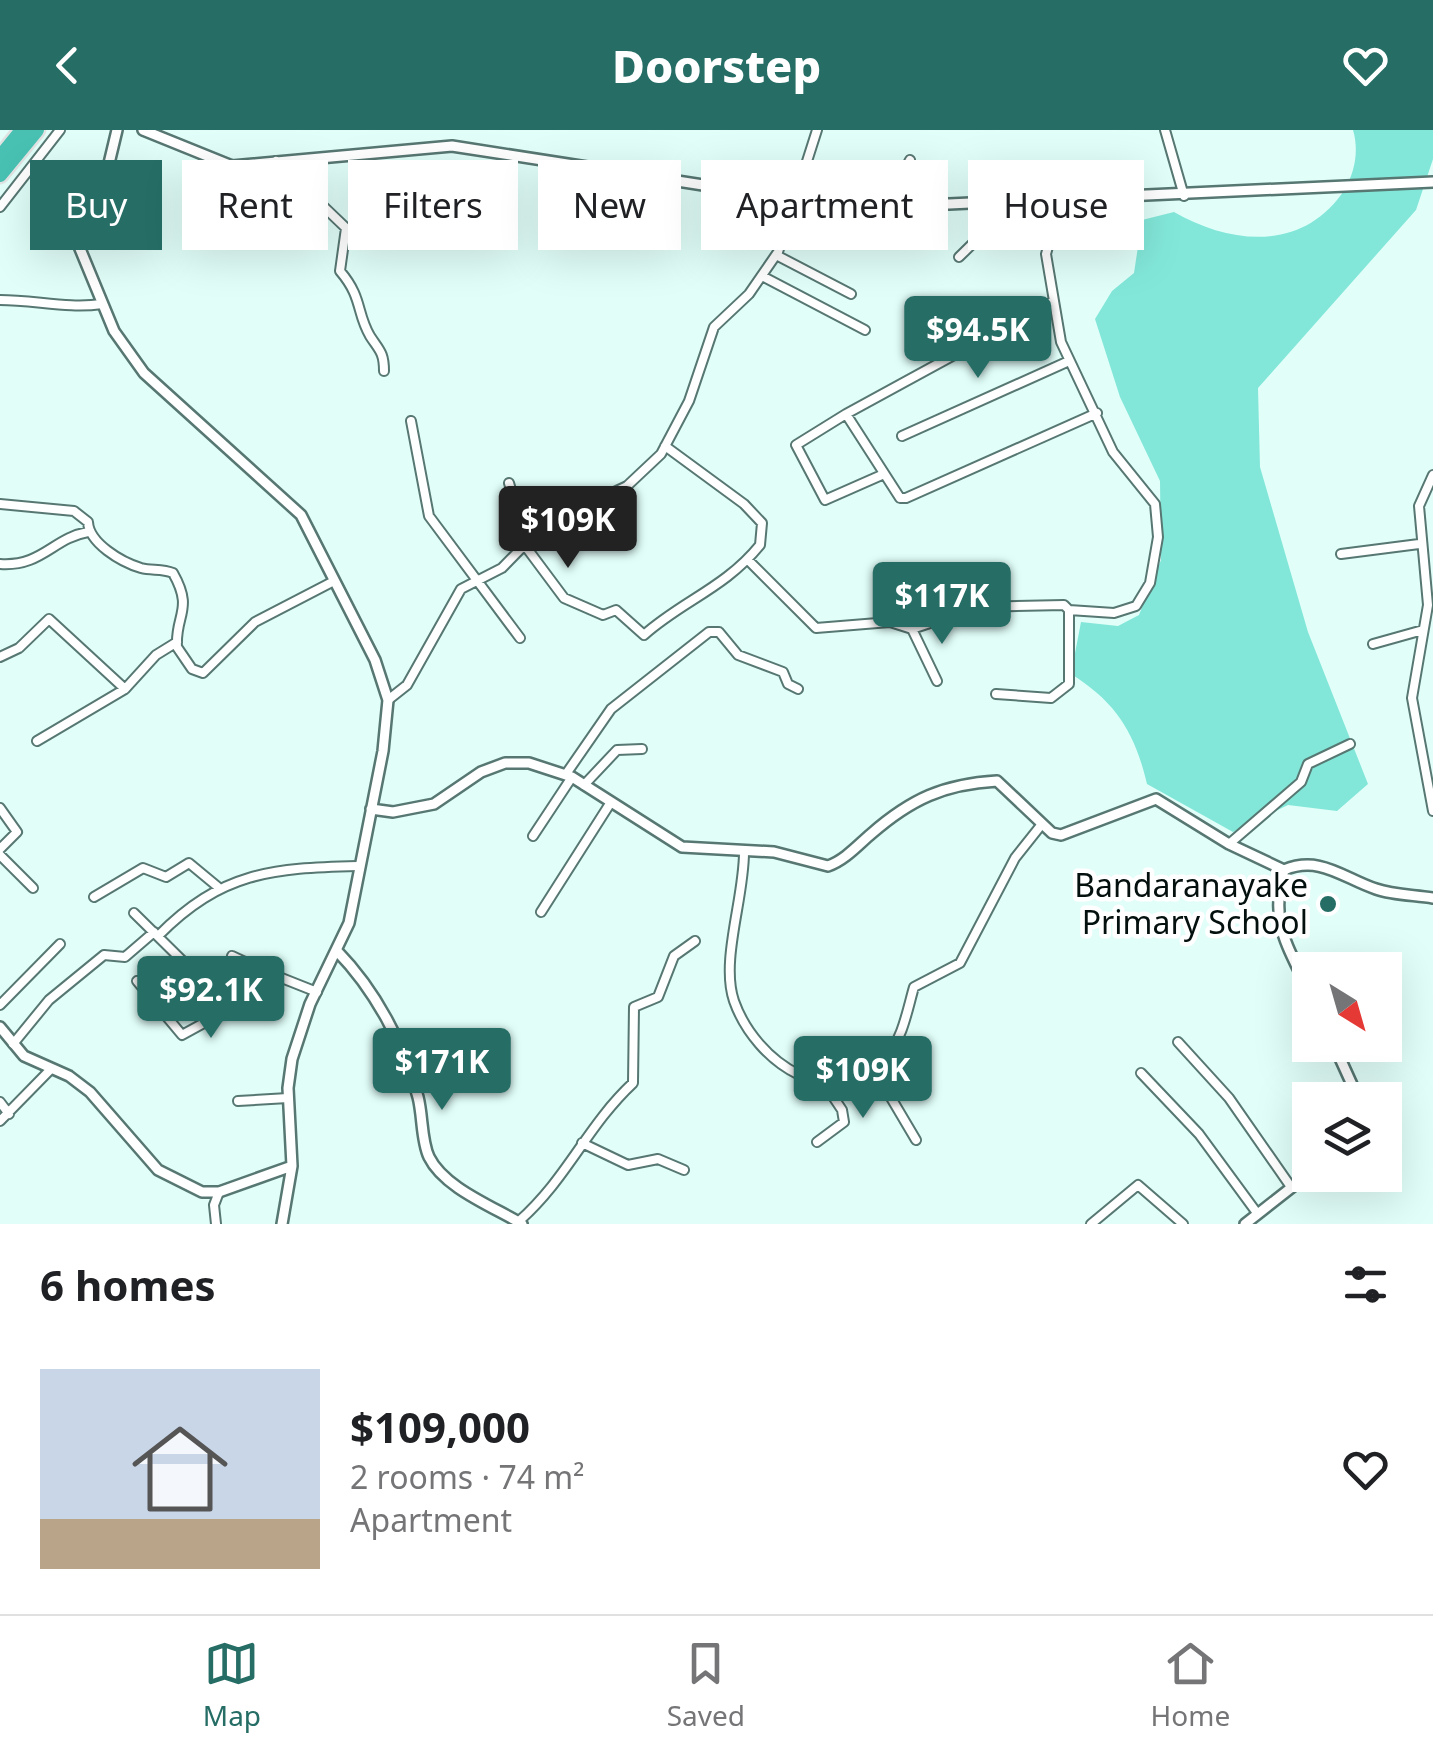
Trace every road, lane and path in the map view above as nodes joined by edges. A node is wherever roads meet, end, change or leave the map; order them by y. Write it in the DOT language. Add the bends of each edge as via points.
graph roads {
  1 [pos="22,130"];
  2 [pos="37,130"];
  3 [pos="60,130"];
  4 [pos="118,130"];
  5 [pos="143,130"];
  6 [pos="817,130"];
  7 [pos="1165,130"];
  8 [pos="0,157"];
  9 [pos="217,160"];
  10 [pos="288,160"];
  11 [pos="806,160"];
  12 [pos="0,175"];
  13 [pos="1433,182"];
  14 [pos="701,185"];
  15 [pos="1184,196"];
  16 [pos="1144,197"];
  17 [pos="0,207"];
  18 [pos="328,211"];
  19 [pos="968,249"];
  20 [pos="777,250"];
  21 [pos="1047,250"];
  22 [pos="776,255"];
  23 [pos="959,258"];
  24 [pos="762,276"];
  25 [pos="851,294"];
  26 [pos="0,300"];
  27 [pos="1053,301"];
  28 [pos="102,304"];
  29 [pos="864,330"];
  30 [pos="1069,361"];
  31 [pos="384,371"];
  32 [pos="846,414"];
  33 [pos="1097,414"];
  34 [pos="412,421"];
  35 [pos="902,436"];
  36 [pos="665,446"];
  37 [pos="884,474"];
  38 [pos="1433,474"];
  39 [pos="510,483"];
  40 [pos="0,504"];
  41 [pos="88,532"];
  42 [pos="525,542"];
  43 [pos="1419,544"];
  44 [pos="1341,554"];
  45 [pos="748,560"];
  46 [pos="0,564"];
  47 [pos="474,579"];
  48 [pos="334,582"];
  49 [pos="1069,610"];
  50 [pos="912,629"];
  51 [pos="1423,630"];
  52 [pos="520,638"];
  53 [pos="177,642"];
  54 [pos="1373,644"];
  55 [pos="0,657"];
  56 [pos="938,681"];
  57 [pos="125,689"];
  58 [pos="798,689"];
  59 [pos="996,694"];
  60 [pos="388,700"];
  61 [pos="36,741"];
  62 [pos="1350,744"];
  63 [pos="642,748"];
  64 [pos="1429,763"];
  65 [pos="569,775"];
  66 [pos="584,784"];
  67 [pos="611,802"];
  68 [pos="0,808"];
  69 [pos="371,809"];
  70 [pos="1433,811"];
  71 [pos="1042,824"];
  72 [pos="532,836"];
  73 [pos="1228,844"];
  74 [pos="744,850"];
  75 [pos="0,852"];
  76 [pos="358,866"];
  77 [pos="1284,870"];
  78 [pos="33,888"];
  79 [pos="218,888"];
  80 [pos="94,897"];
  81 [pos="1433,898"];
  82 [pos="540,912"];
  83 [pos="134,913"];
  84 [pos="156,934"];
  85 [pos="695,941"];
  86 [pos="60,944"];
  87 [pos="337,951"];
  88 [pos="1292,955"];
  89 [pos="232,956"];
  90 [pos="269,973"];
  91 [pos="199,977"];
  92 [pos="137,981"];
  93 [pos="317,992"];
  94 [pos="0,1005"];
  95 [pos="0,1027"];
  96 [pos="1178,1042"];
  97 [pos="13,1044"];
  98 [pos="874,1069"];
  99 [pos="50,1070"];
  100 [pos="1141,1074"];
  101 [pos="825,1084"];
  102 [pos="288,1098"];
  103 [pos="238,1101"];
  104 [pos="0,1102"];
  105 [pos="9,1114"];
  106 [pos="0,1121"];
  107 [pos="916,1140"];
  108 [pos="816,1142"];
  109 [pos="582,1143"];
  110 [pos="292,1166"];
  111 [pos="684,1170"];
  112 [pos="1290,1188"];
  113 [pos="220,1192"];
  114 [pos="1258,1213"];
  115 [pos="520,1223"];
  116 [pos="216,1224"];
  117 [pos="282,1224"];
  118 [pos="1091,1224"];
  119 [pos="1183,1224"];
  120 [pos="1245,1224"];
  1 -- 8 [label="highway"];
  2 -- 12 [label="highway"];
  3 -- 17 [label="street"];
  4 -- 28 [label="street" via="100,202 76,240"];
  5 -- 9 [label="street"];
  6 -- 11 [label="street"];
  7 -- 15 [label="street"];
  10 -- 14 [label="street" via="452,146"];
  13 -- 15 [label="street"];
  15 -- 16 [label="street"];
  18 -- 31 [label="street" via="346,228 340,272 361,300 369,334 384,354"];
  19 -- 23 [label="street"];
  20 -- 22 [label="street"];
  21 -- 27 [label="street"];
  22 -- 24 [label="street"];
  22 -- 25 [label="street"];
  24 -- 29 [label="street"];
  24 -- 36 [label="street" via="714,327 689,401"];
  26 -- 28 [label="street" via="73,308"];
  27 -- 30 [label="street"];
  27 -- 32 [label="street"];
  28 -- 48 [label="street" via="144,373 301,515"];
  30 -- 33 [label="street"];
  30 -- 35 [label="street"];
  32 -- 37 [label="street"];
  32 -- 37 [label="street" via="796,446 825,500"];
  33 -- 37 [label="street" via="906,498"];
  33 -- 49 [label="street" via="1112,452 1155,504 1158,536 1150,583 1136,606 1114,613"];
  34 -- 47 [label="street" via="429,516"];
  36 -- 42 [label="street" via="627,486 544,524"];
  36 -- 45 [label="street" via="759,518 764,534"];
  38 -- 43 [label="street" via="1419,506"];
  39 -- 42 [label="street"];
  40 -- 41 [label="street" via="74,511 88,522"];
  41 -- 46 [label="street" via="38,560"];
  41 -- 53 [label="street" via="141,568 173,573 185,614"];
  42 -- 45 [label="street" via="564,598 604,614 616,610 644,636"];
  42 -- 47 [label="street" via="502,568"];
  43 -- 44 [label="street"];
  43 -- 51 [label="street" via="1428,605"];
  45 -- 50 [label="street" via="816,628 890,622"];
  47 -- 52 [label="street"];
  47 -- 60 [label="street" via="445,612 408,685"];
  48 -- 53 [label="street" via="255,622 203,673 192,669"];
  48 -- 60 [label="street"];
  49 -- 50 [label="street" via="1064,604 978,607"];
  49 -- 59 [label="street" via="1069,684 1062,693"];
  50 -- 56 [label="street"];
  51 -- 54 [label="street"];
  51 -- 64 [label="street" via="1412,698"];
  53 -- 57 [label="street" via="156,654"];
  55 -- 57 [label="street" via="49,619"];
  57 -- 61 [label="street"];
  58 -- 65 [label="street" via="782,672 738,655 718,632 704,634 611,709"];
  60 -- 69 [label="street"];
  62 -- 73 [label="street" via="1308,764 1301,782"];
  63 -- 66 [label="street" via="617,750"];
  64 -- 70 [label="street"];
  65 -- 66 [label="street"];
  65 -- 69 [label="street" via="505,763 434,804"];
  65 -- 72 [label="street"];
  66 -- 67 [label="street"];
  67 -- 74 [label="street" via="682,847"];
  67 -- 82 [label="street"];
  68 -- 75 [label="street" via="16,832"];
  69 -- 76 [label="street"];
  71 -- 73 [label="street" via="1052,834 1071,834 1156,799"];
  71 -- 74 [label="street" via="996,780 959,783 895,812 828,866"];
  71 -- 98 [label="street" via="1015,858 960,962 914,987 898,1040"];
  73 -- 77 [label="street"];
  74 -- 101 [label="street" via="733,997 769,1057"];
  75 -- 78 [label="street"];
  76 -- 79 [label="street" via="270,871"];
  76 -- 87 [label="street"];
  77 -- 81 [label="street" via="1330,867 1377,890"];
  77 -- 88 [label="street" via="1275,902"];
  79 -- 80 [label="street" via="189,863 166,877 143,868"];
  79 -- 84 [label="street"];
  83 -- 84 [label="street"];
  84 -- 91 [label="street"];
  84 -- 97 [label="street" via="124,957 104,955 48,1000"];
  85 -- 109 [label="street" via="674,956 658,997 634,1007 632,1083"];
  86 -- 94 [label="street"];
  87 -- 93 [label="street"];
  87 -- 115 [label="street" via="372,992 404,1058 430,1157 447,1179"];
  89 -- 90 [label="street"];
  90 -- 92 [label="street" via="252,1004 182,1035"];
  90 -- 93 [label="street"];
  93 -- 102 [label="street" via="292,1059"];
  95 -- 97 [label="street"];
  96 -- 112 [label="street" via="1229,1098"];
  97 -- 99 [label="street"];
  98 -- 101 [label="street" via="853,1081"];
  98 -- 107 [label="street"];
  99 -- 105 [label="street"];
  99 -- 113 [label="street" via="90,1092 158,1170 202,1192"];
  100 -- 114 [label="street"];
  101 -- 108 [label="street" via="844,1122"];
  102 -- 103 [label="street"];
  102 -- 110 [label="street"];
  104 -- 105 [label="street"];
  105 -- 106 [label="street"];
  109 -- 111 [label="street" via="628,1165 658,1159"];
  109 -- 115 [label="street" via="551,1193"];
  110 -- 113 [label="street"];
  110 -- 117 [label="street"];
  112 -- 114 [label="street"];
  113 -- 116 [label="street"];
  114 -- 120 [label="street"];
  118 -- 119 [label="street" via="1138,1185"];
}
